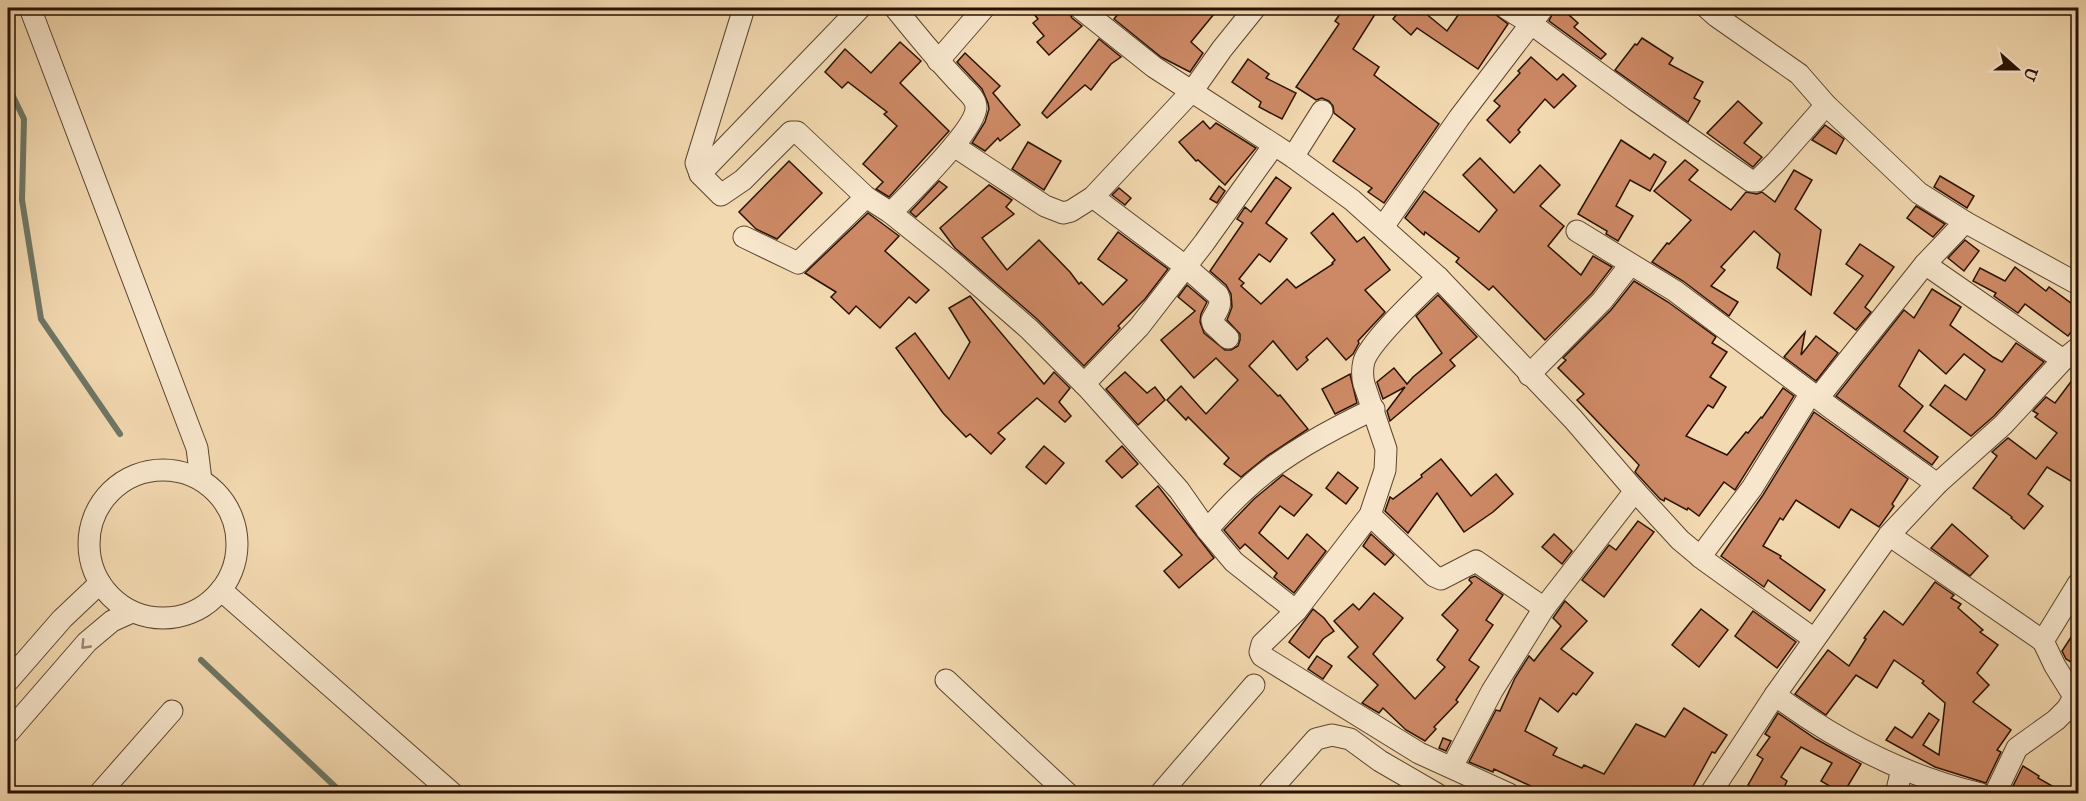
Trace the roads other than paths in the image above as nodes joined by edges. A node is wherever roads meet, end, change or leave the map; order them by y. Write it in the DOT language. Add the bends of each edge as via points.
graph roads {
  1 [pos="30,8"];
  2 [pos="744,8"];
  3 [pos="860,8"];
  4 [pos="895,8"];
  5 [pos="984,8"];
  6 [pos="1080,8"];
  7 [pos="1255,8"];
  8 [pos="1506,8"];
  9 [pos="1707,8"];
  10 [pos="1537,15"];
  11 [pos="938,61"];
  12 [pos="1193,90"];
  13 [pos="1826,105"];
  14 [pos="1322,111"];
  15 [pos="1274,145"];
  16 [pos="954,146"];
  17 [pos="1293,157"];
  18 [pos="700,174"];
  19 [pos="866,197"];
  20 [pos="1093,197"];
  21 [pos="891,213"];
  22 [pos="1965,222"];
  23 [pos="1383,227"];
  24 [pos="1577,231"];
  25 [pos="744,237"];
  26 [pos="1925,264"];
  27 [pos="1630,265"];
  28 [pos="1185,266"];
  29 [pos="1438,277"];
  30 [pos="2079,284"];
  31 [pos="1228,338"];
  32 [pos="2071,354"];
  33 [pos="1529,375"];
  34 [pos="1084,384"];
  35 [pos="1814,395"];
  36 [pos="1374,410"];
  37 [pos="201,480"];
  38 [pos="1937,483"];
  39 [pos="1635,491"];
  40 [pos="1370,515"];
  41 [pos="1207,530"];
  42 [pos="1888,535"];
  43 [pos="1700,557"];
  44 [pos="100,583"];
  45 [pos="2079,584"];
  46 [pos="220,590"];
  47 [pos="1544,608"];
  48 [pos="1296,611"];
  49 [pos="132,612"];
  50 [pos="1814,639"];
  51 [pos="2043,641"];
  52 [pos="945,680"];
  53 [pos="8,681"];
  54 [pos="1254,685"];
  55 [pos="1775,695"];
  56 [pos="2076,700"];
  57 [pos="172,711"];
  58 [pos="8,733"];
  59 [pos="1452,766"];
  60 [pos="1902,769"];
  61 [pos="1434,793"];
  62 [pos="99,794"];
  63 [pos="453,794"];
  64 [pos="1068,794"];
  65 [pos="1160,794"];
  66 [pos="1267,794"];
  67 [pos="1509,794"];
  68 [pos="1710,794"];
  69 [pos="1896,794"];
  70 [pos="1981,794"];
  71 [pos="1995,794"];
  1 -- 37 [label="street" via="197,448"];
  2 -- 18 [label="street" via="696,163"];
  3 -- 18 [label="street"];
  4 -- 11 [label="street"];
  5 -- 11 [label="street"];
  6 -- 12 [label="street" via="1154,67"];
  7 -- 12 [label="street"];
  8 -- 10 [label="street"];
  9 -- 13 [label="street" via="1799,74"];
  10 -- 13 [label="street" via="1635,100 1751,181 1757,181 1770,169"];
  10 -- 23 [label="street"];
  11 -- 16 [label="street" via="973,98 976,107"];
  12 -- 15 [label="street"];
  12 -- 20 [label="street"];
  13 -- 22 [label="street" via="1919,193"];
  14 -- 17 [label="street"];
  15 -- 17 [label="street"];
  15 -- 28 [label="street"];
  16 -- 20 [label="street" via="1053,211 1071,212"];
  16 -- 21 [label="street"];
  17 -- 23 [label="street"];
  18 -- 19 [label="street" via="721,195 743,180 794,131"];
  19 -- 21 [label="street"];
  19 -- 25 [label="street" via="798,263"];
  20 -- 28 [label="street"];
  21 -- 34 [label="street" via="986,290"];
  22 -- 26 [label="street"];
  22 -- 30 [label="street"];
  23 -- 29 [label="street"];
  24 -- 27 [label="street"];
  26 -- 32 [label="street"];
  26 -- 35 [label="street"];
  27 -- 33 [label="street" via="1602,301"];
  27 -- 35 [label="street" via="1675,291"];
  28 -- 31 [label="street" via="1218,295 1219,308 1212,320"];
  28 -- 34 [label="street" via="1139,327"];
  29 -- 33 [label="street"];
  29 -- 36 [label="street" via="1372,346 1364,360 1362,373"];
  32 -- 38 [label="street" via="2002,425"];
  33 -- 39 [label="street"];
  34 -- 41 [label="street" via="1179,490"];
  35 -- 38 [label="street"];
  35 -- 43 [label="street"];
  36 -- 40 [label="street" via="1386,449 1385,470"];
  36 -- 41 [label="street" via="1281,462 1246,489"];
  37 -- 44 [label="street" via="178,471 154,470 130,477 110,491 96,512 89,536 90,561"];
  37 -- 46 [label="street" via="220,496 236,535 233,568"];
  38 -- 42 [label="street"];
  39 -- 43 [label="street"];
  39 -- 47 [label="street"];
  40 -- 47 [label="street" via="1434,576 1442,579 1476,561"];
  40 -- 48 [label="street"];
  41 -- 48 [label="street" via="1234,562"];
  42 -- 50 [label="street"];
  42 -- 51 [label="street"];
  43 -- 50 [label="street"];
  44 -- 49 [label="street" via="114,600"];
  44 -- 53 [label="street" via="62,619"];
  45 -- 51 [label="street"];
  46 -- 49 [label="street" via="203,606 180,616 156,618"];
  46 -- 63 [label="street"];
  47 -- 59 [label="street" via="1492,691"];
  48 -- 59 [label="street" via="1262,644 1262,656 1419,753"];
  49 -- 58 [label="street, one-way" via="112,621 87,642"];
  50 -- 55 [label="street"];
  51 -- 56 [label="street"];
  52 -- 64 [label="street"];
  54 -- 65 [label="street"];
  55 -- 60 [label="street" via="1812,722"];
  55 -- 68 [label="street"];
  56 -- 71 [label="street" via="2017,748"];
  57 -- 62 [label="street"];
  59 -- 67 [label="street"];
  60 -- 69 [label="street"];
  60 -- 70 [label="street"];
  61 -- 66 [label="street" via="1350,739 1332,735 1316,740"];
}
